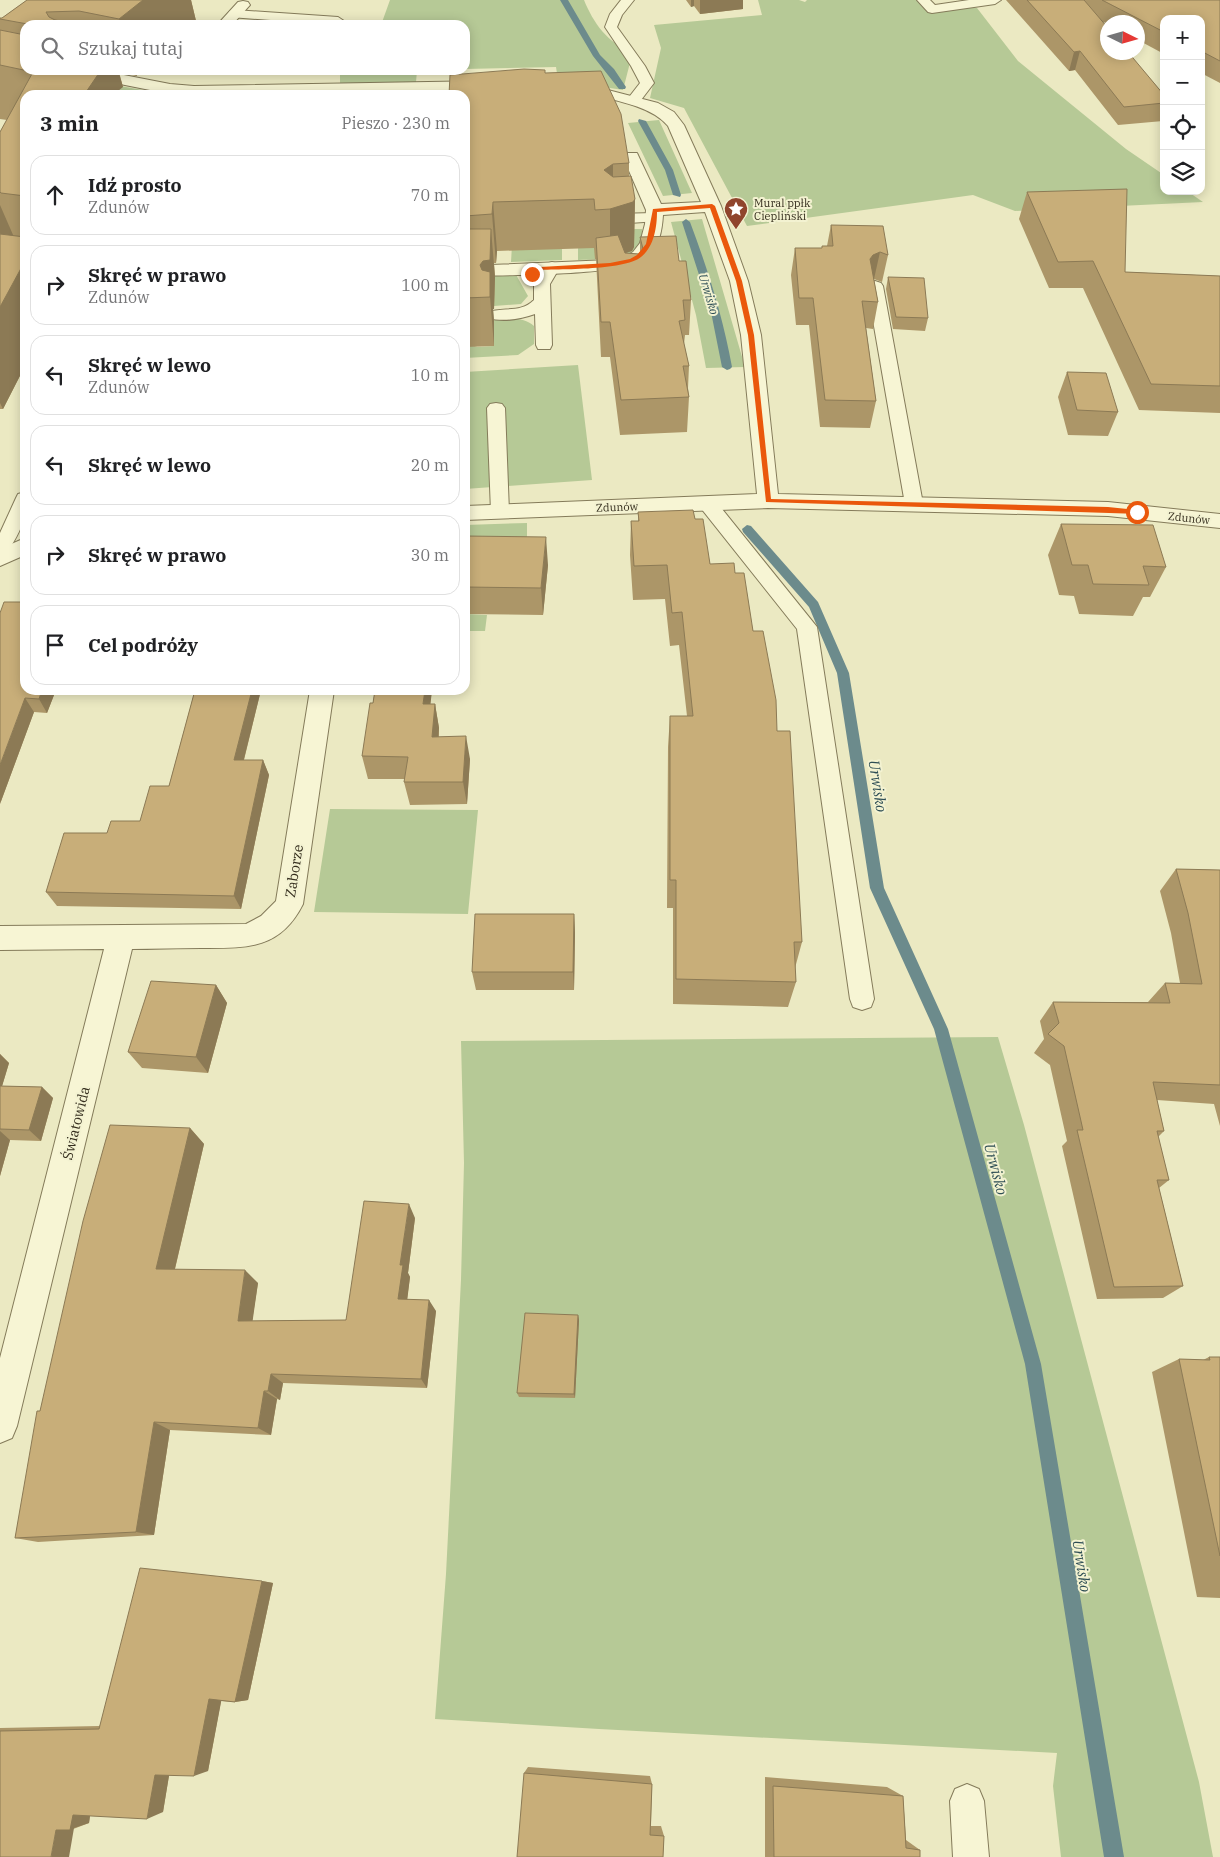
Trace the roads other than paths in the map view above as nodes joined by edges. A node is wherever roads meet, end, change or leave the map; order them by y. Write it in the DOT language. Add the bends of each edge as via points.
graph roads {
  1 [pos="628,0"];
  2 [pos="924,0"];
  3 [pos="995,0"];
  4 [pos="234,15"];
  5 [pos="321,20"];
  6 [pos="100,75"];
  7 [pos="505,86"];
  8 [pos="562,86"];
  9 [pos="200,88"];
  10 [pos="633,101"];
  11 [pos="631,157"];
  12 [pos="712,206"];
  13 [pos="655,214"];
  14 [pos="614,219"];
  15 [pos="552,267"];
  16 [pos="526,268"];
  17 [pos="470,271"];
  18 [pos="875,286"];
  19 [pos="543,292"];
  20 [pos="494,315"];
  21 [pos="544,345"];
  22 [pos="496,408"];
  23 [pos="768,501"];
  24 [pos="708,503"];
  25 [pos="914,504"];
  26 [pos="20,509"];
  27 [pos="500,512"];
  28 [pos="470,513"];
  29 [pos="1220,521"];
  30 [pos="0,548"];
  31 [pos="20,548"];
  32 [pos="0,558"];
  33 [pos="321,695"];
  34 [pos="0,938"];
  35 [pos="121,938"];
  36 [pos="862,999"];
  37 [pos="0,1426"];
  38 [pos="966,1801"];
  39 [pos="971,1857"];
  1 -- 10 [label="lane" via="616,14 611,27 647,83"];
  2 -- 3 [label="lane" via="932,9"];
  4 -- 5 [label="lane"];
  6 -- 9 [label="street" via="170,89"];
  7 -- 9 [label="street"];
  8 -- 10 [label="street"];
  10 -- 12 [label="street" via="668,115"];
  11 -- 13 [label="street"];
  12 -- 13 [label="street"];
  12 -- 23 [label="street" via="739,281 751,335"];
  13 -- 14 [label="lane"];
  13 -- 15 [label="street" via="652,236 628,269 610,265"];
  15 -- 16 [label="street"];
  15 -- 19 [label="lane"];
  16 -- 17 [label="street"];
  16 -- 19 [label="lane"];
  18 -- 25 [label="lane"];
  19 -- 20 [label="lane" via="539,306 528,312"];
  19 -- 21 [label="lane"];
  22 -- 27 [label="lane"];
  23 -- 24 [label="street, Zdunów"];
  23 -- 25 [label="street, Zdunów"];
  24 -- 27 [label="street, Zdunów"];
  24 -- 36 [label="lane" via="807,627"];
  25 -- 29 [label="street, Zdunów" via="1108,509"];
  26 -- 30 [label="lane"];
  27 -- 28 [label="street, Zdunów"];
  31 -- 32 [label="street"];
  33 -- 35 [label="street, Zaborze" via="288,904 282,914 266,928 246,936"];
  34 -- 35 [label="street"];
  35 -- 37 [label="street, Światowida"];
  38 -- 39 [label="lane"];
}
